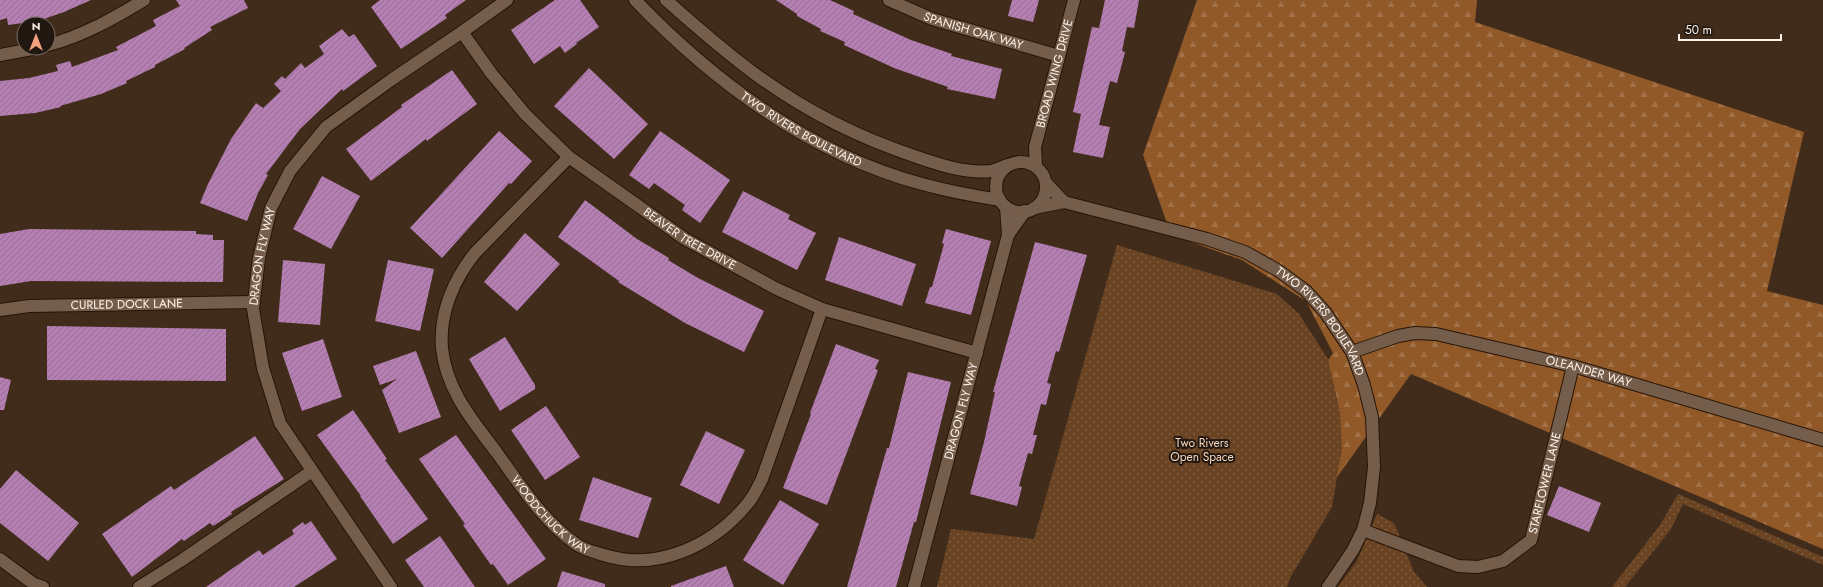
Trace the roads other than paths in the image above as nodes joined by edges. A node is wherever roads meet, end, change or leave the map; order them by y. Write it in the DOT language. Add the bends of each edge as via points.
graph roads {
  1 [pos="144,0"];
  2 [pos="507,0"];
  3 [pos="635,0"];
  4 [pos="666,0"];
  5 [pos="889,0"];
  6 [pos="1074,0"];
  7 [pos="462,32"];
  8 [pos="56,43"];
  9 [pos="16,52"];
  10 [pos="0,55"];
  11 [pos="1059,56"];
  12 [pos="1035,147"];
  13 [pos="569,157"];
  14 [pos="1013,164"];
  15 [pos="1036,166"];
  16 [pos="1046,183"];
  17 [pos="1064,202"];
  18 [pos="1003,203"];
  19 [pos="1029,210"];
  20 [pos="1008,235"];
  21 [pos="254,302"];
  22 [pos="822,309"];
  23 [pos="0,310"];
  24 [pos="1352,352"];
  25 [pos="977,353"];
  26 [pos="1573,366"];
  27 [pos="1823,440"];
  28 [pos="312,471"];
  29 [pos="1363,530"];
  30 [pos="0,559"];
  31 [pos="43,587"];
  32 [pos="139,587"];
  33 [pos="392,587"];
  34 [pos="914,587"];
  35 [pos="1328,587"];
  1 -- 8 [label="street" via="100,25"];
  2 -- 7 [label="street, DRAGON FLY WAY"];
  3 -- 18 [label="street, TWO RIVERS BOULEVARD" via="713,72 749,100 792,128 874,168 922,184"];
  4 -- 14 [label="street, TWO RIVERS BOULEVARD" via="762,80 841,126 882,146 931,162 976,172 992,171"];
  5 -- 11 [label="street, SPANISH OAK WAY" via="932,19"];
  6 -- 11 [label="street, BROAD WING DRIVE"];
  7 -- 13 [label="street, BEAVER TREE DRIVE" via="525,114"];
  7 -- 21 [label="street, DRAGON FLY WAY" via="326,127 290,171 271,208 259,258"];
  9 -- 10 [label="street"];
  11 -- 12 [label="street, BROAD WING DRIVE"];
  12 -- 14 [label="street"];
  12 -- 15 [label="street, BROAD WING DRIVE"];
  13 -- 22 [label="street, BEAVER TREE DRIVE" via="685,239 777,289"];
  13 -- 22 [label="street, WOODCHUCK WAY" via="462,269 446,308 442,347 446,371 462,406 542,515 578,545 593,552 625,560 654,560 683,552 702,543 749,502 762,479"];
  14 -- 15 [label="street, TWO RIVERS BOULEVARD" via="1027,162"];
  14 -- 18 [label="street" via="1001,172 997,181 996,190"];
  15 -- 16 [label="street"];
  16 -- 17 [label="street"];
  16 -- 19 [label="street" via="1041,201"];
  17 -- 19 [label="street, TWO RIVERS BOULEVARD"];
  17 -- 24 [label="street, TWO RIVERS BOULEVARD" via="1207,239 1246,252 1280,271 1306,291 1325,312"];
  18 -- 19 [label="street, TWO RIVERS BOULEVARD" via="1015,211"];
  18 -- 20 [label="street, DRAGON FLY WAY"];
  19 -- 20 [label="street, DRAGON FLY WAY"];
  20 -- 25 [label="street, DRAGON FLY WAY"];
  21 -- 23 [label="street, CURLED DOCK LANE" via="29,306"];
  21 -- 28 [label="street, DRAGON FLY WAY" via="263,368 280,423"];
  22 -- 25 [label="street, BEAVER TREE DRIVE"];
  24 -- 26 [label="street, OLEANDER WAY" via="1398,336 1415,333 1436,334"];
  24 -- 29 [label="street, TWO RIVERS BOULEVARD" via="1372,417 1374,467 1370,503"];
  25 -- 34 [label="street, DRAGON FLY WAY"];
  26 -- 27 [label="street, OLEANDER WAY"];
  26 -- 29 [label="street, STARFLOWER LANE" via="1531,540 1526,544 1503,561 1478,567 1458,566"];
  28 -- 32 [label="street"];
  28 -- 33 [label="street, DRAGON FLY WAY"];
  29 -- 35 [label="street, TWO RIVERS BOULEVARD"];
  30 -- 31 [label="street" via="34,584"];
}
